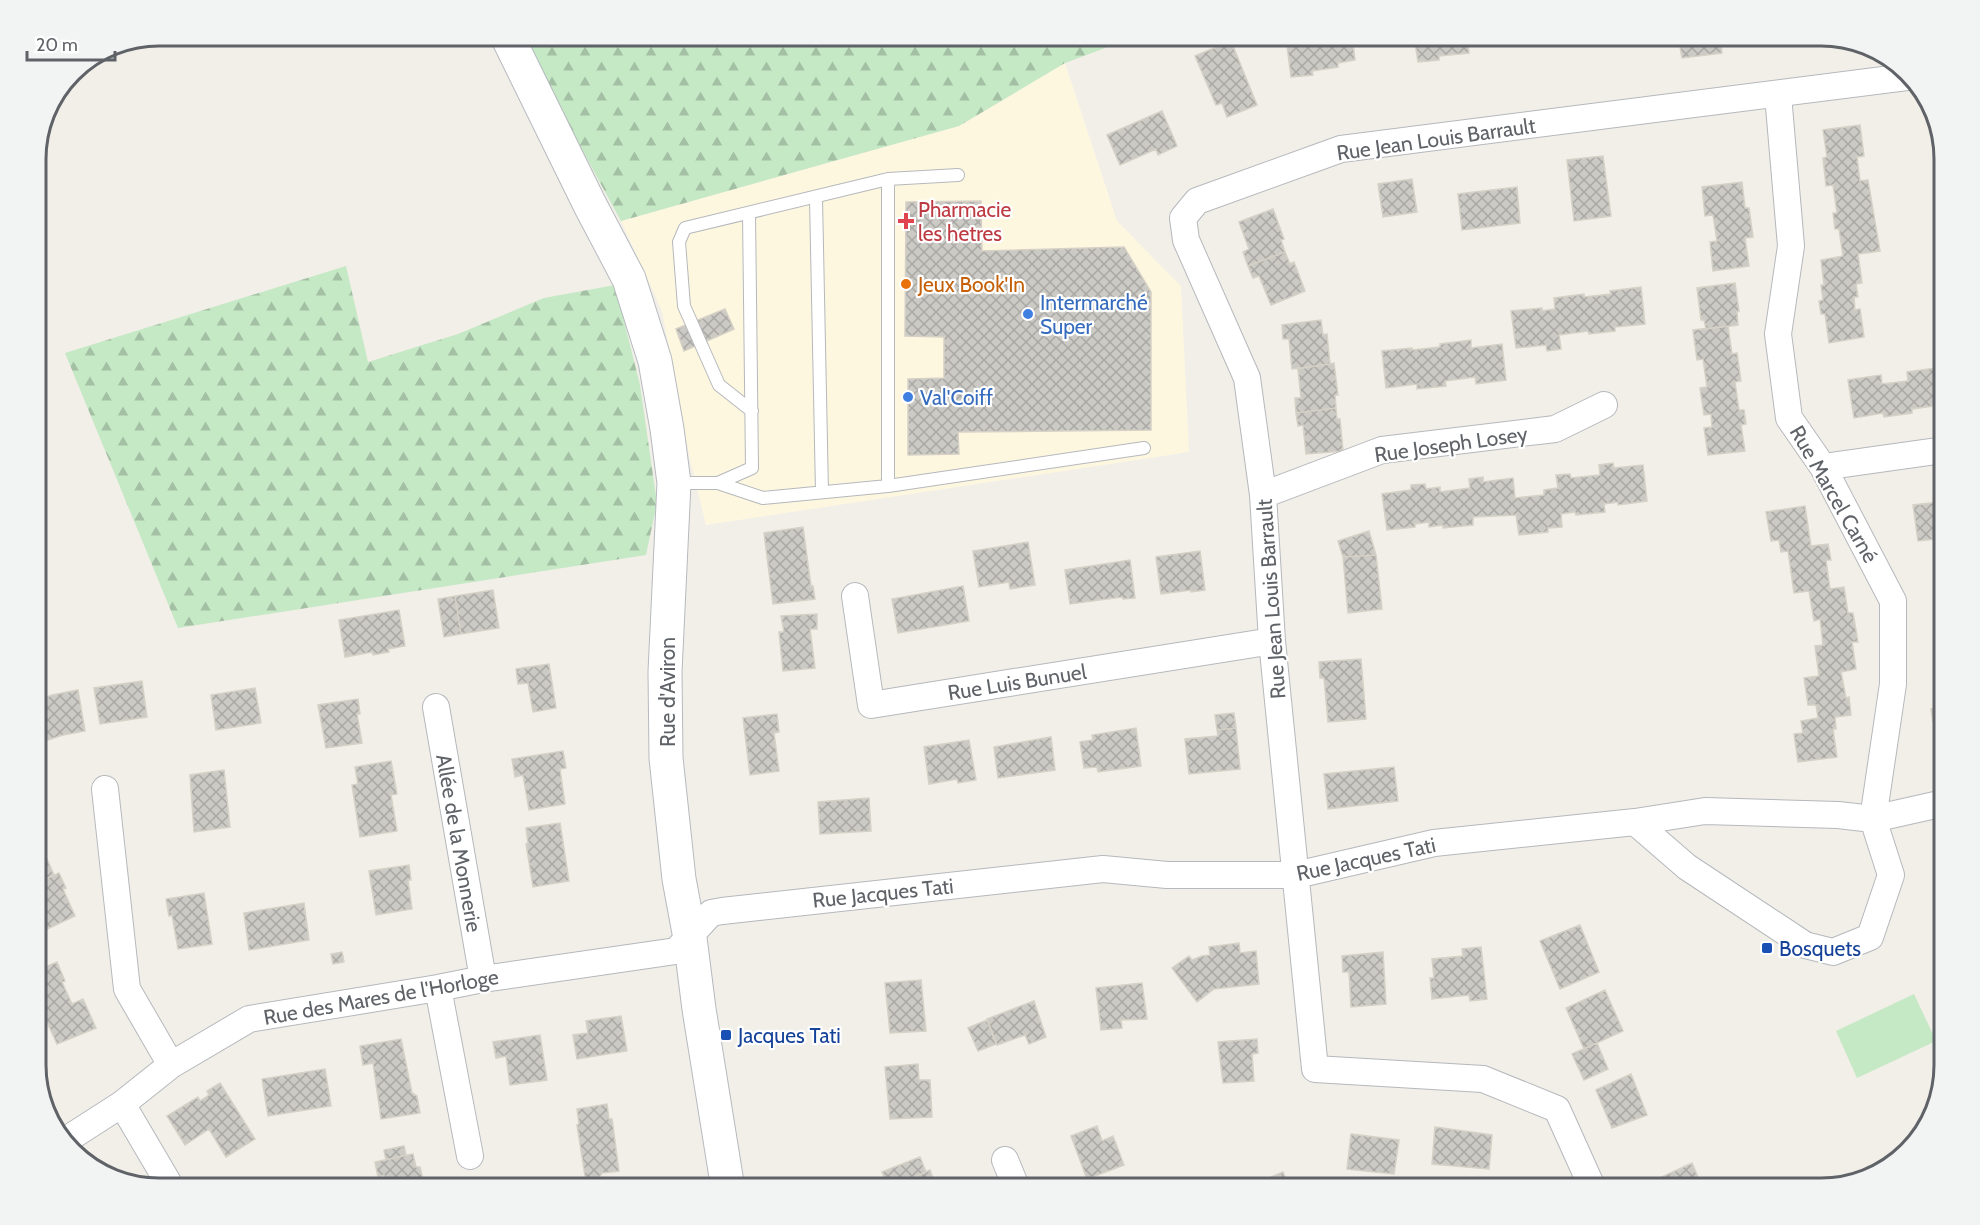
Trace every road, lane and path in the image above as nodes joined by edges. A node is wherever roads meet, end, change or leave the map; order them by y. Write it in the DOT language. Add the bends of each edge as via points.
graph roads {
  1 [pos="512,46"];
  2 [pos="1898,78"];
  3 [pos="1778,94"];
  4 [pos="958,175"];
  5 [pos="888,179"];
  6 [pos="816,198"];
  7 [pos="749,213"];
  8 [pos="1604,405"];
  9 [pos="752,411"];
  10 [pos="1144,448"];
  11 [pos="1933,451"];
  12 [pos="1823,467"];
  13 [pos="674,483"];
  14 [pos="718,483"];
  15 [pos="888,486"];
  16 [pos="822,492"];
  17 [pos="1263,495"];
  18 [pos="855,596"];
  19 [pos="1272,641"];
  20 [pos="436,707"];
  21 [pos="105,789"];
  22 [pos="1934,805"];
  23 [pos="1873,819"];
  24 [pos="1635,822"];
  25 [pos="1296,875"];
  26 [pos="690,938"];
  27 [pos="483,979"];
  28 [pos="438,988"];
  29 [pos="171,1065"];
  30 [pos="122,1104"];
  31 [pos="72,1136"];
  32 [pos="470,1156"];
  33 [pos="1005,1160"];
  34 [pos="166,1178"];
  35 [pos="726,1178"];
  36 [pos="1012,1178"];
  37 [pos="1588,1178"];
  1 -- 13 [label="street, Rue d'Aviron" via="629,279 655,361"];
  2 -- 3 [label="street, Rue Jean Louis Barrault"];
  3 -- 12 [label="street, Rue Marcel Carné" via="1791,246 1778,334 1790,418"];
  3 -- 17 [label="street, Rue Jean Louis Barrault" via="1341,149 1197,201 1183,218 1186,240 1246,378"];
  4 -- 5 [label="lane"];
  5 -- 6 [label="lane"];
  5 -- 15 [label="lane"];
  6 -- 7 [label="lane"];
  6 -- 16 [label="lane"];
  7 -- 9 [label="lane"];
  7 -- 9 [label="lane" via="685,228 679,242 684,306 719,385"];
  8 -- 17 [label="street, Rue Joseph Losey" via="1555,429 1382,450"];
  9 -- 14 [label="lane" via="752,468"];
  10 -- 15 [label="lane"];
  11 -- 12 [label="street"];
  12 -- 23 [label="street, Rue Marcel Carné" via="1893,601 1893,684"];
  13 -- 14 [label="lane"];
  13 -- 26 [label="street, Rue d'Aviron" via="664,672 666,758 679,879"];
  14 -- 16 [label="lane" via="763,498"];
  15 -- 16 [label="lane"];
  17 -- 19 [label="street, Rue Jean Louis Barrault"];
  18 -- 19 [label="street, Rue Luis Bunuel" via="871,705"];
  19 -- 25 [label="street, Rue Jean Louis Barrault"];
  20 -- 27 [label="street, Allée de la Monnerie"];
  21 -- 29 [label="street" via="127,989"];
  22 -- 23 [label="street, Rue Jacques Tati"];
  23 -- 24 [label="street, Rue Jacques Tati" via="1705,811"];
  23 -- 24 [label="street" via="1891,875 1870,937 1833,952 1805,945 1760,916 1687,867"];
  24 -- 25 [label="street, Rue Jacques Tati" via="1434,843"];
  25 -- 26 [label="street, Rue Jacques Tati" via="1167,875 1103,869 722,911 711,913"];
  25 -- 37 [label="street, Rue Jean Louis Barrault" via="1315,1069 1483,1079 1557,1109"];
  26 -- 27 [label="street, Rue des Mares de l'Horloge" via="676,951"];
  26 -- 35 [label="street, Rue d'Aviron"];
  27 -- 28 [label="street, Rue des Mares de l'Horloge"];
  28 -- 29 [label="street, Rue des Mares de l'Horloge" via="249,1019"];
  28 -- 32 [label="street"];
  29 -- 30 [label="street, Rue des Mares de l'Horloge"];
  30 -- 31 [label="street, Rue des Mares de l'Horloge"];
  30 -- 34 [label="street"];
  33 -- 36 [label="street"];
}
